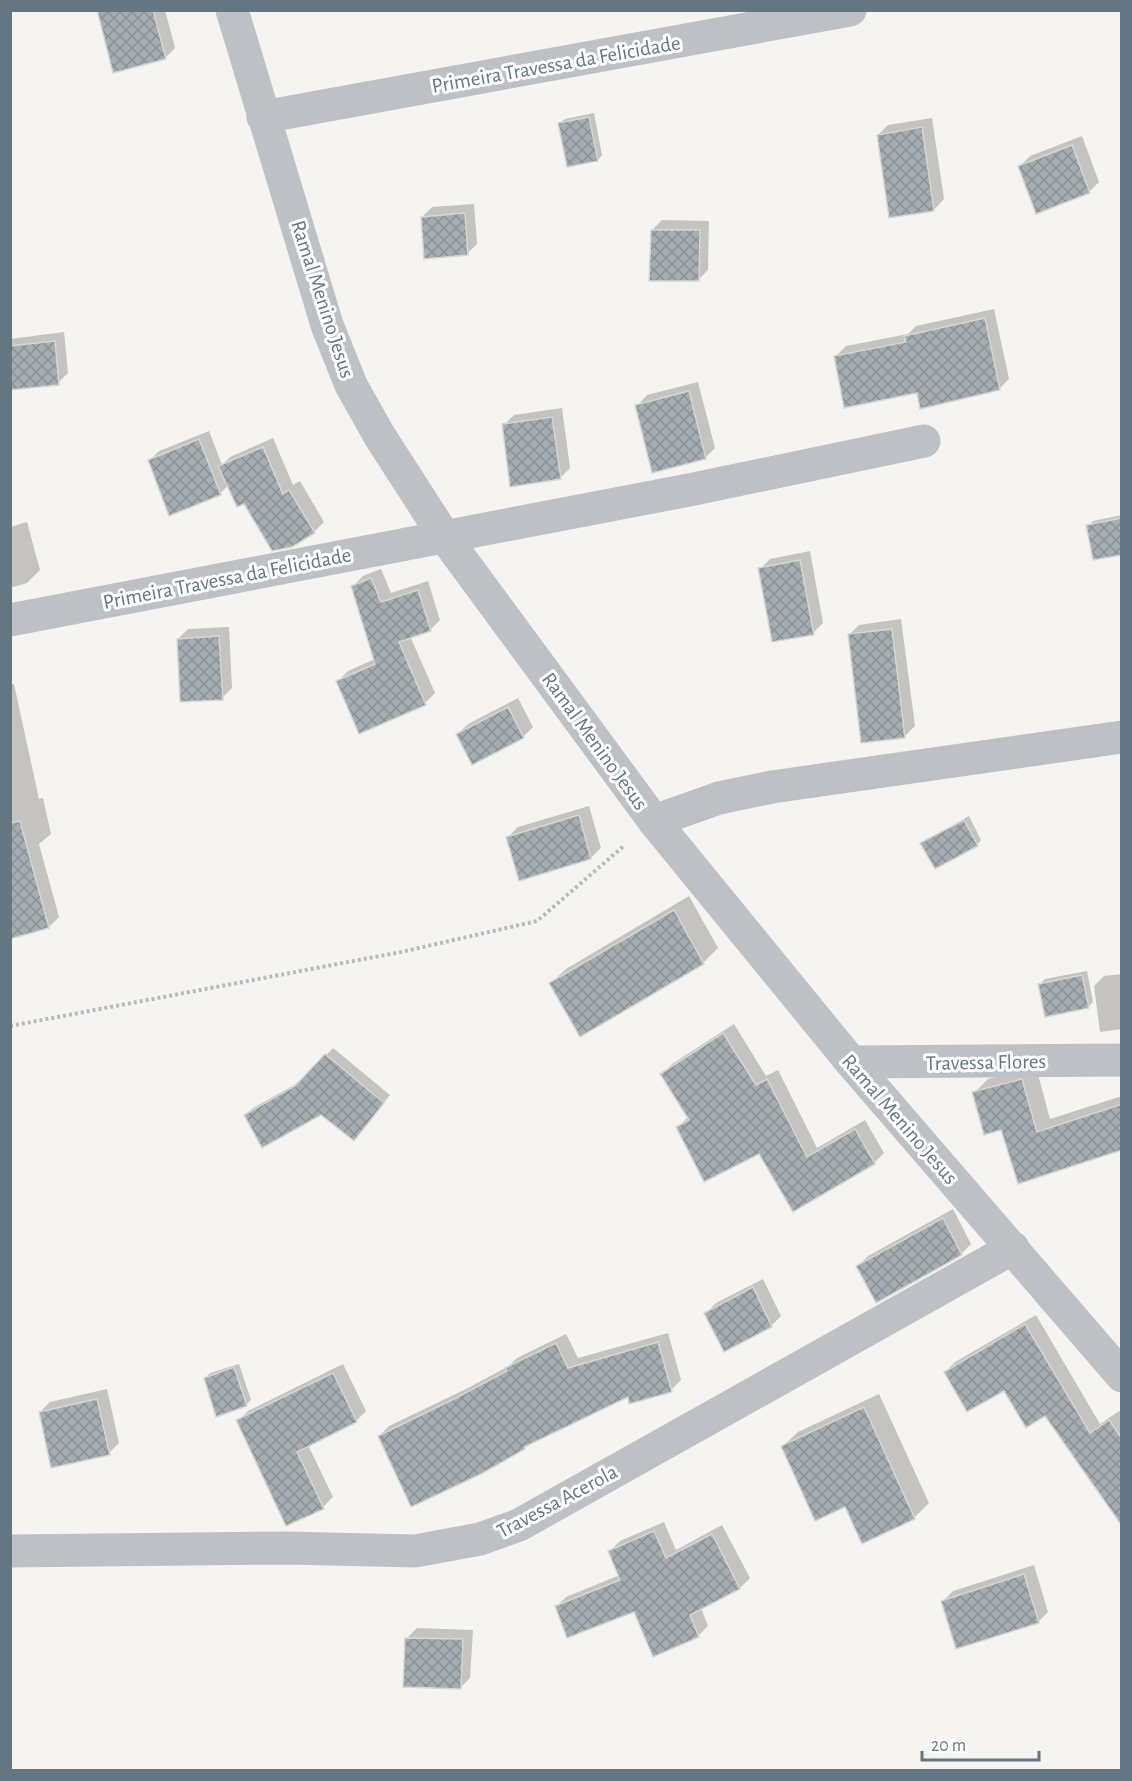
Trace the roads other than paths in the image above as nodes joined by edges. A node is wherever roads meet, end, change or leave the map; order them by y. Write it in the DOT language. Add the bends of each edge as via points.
graph roads {
  1 [pos="232,10"];
  2 [pos="850,10"];
  3 [pos="262,117"];
  4 [pos="924,441"];
  5 [pos="444,536"];
  6 [pos="10,620"];
  7 [pos="1122,737"];
  8 [pos="654,821"];
  9 [pos="1122,1060"];
  10 [pos="851,1062"];
  11 [pos="1013,1248"];
  12 [pos="1122,1376"];
  13 [pos="10,1551"];
  1 -- 3 [label="street, Ramal Menino Jesus"];
  2 -- 3 [label="street, Primeira Travessa da Felicidade"];
  3 -- 5 [label="street, Ramal Menino Jesus" via="296,214 327,325 351,385"];
  4 -- 5 [label="street, Primeira Travessa da Felicidade"];
  5 -- 6 [label="street, Primeira Travessa da Felicidade"];
  5 -- 8 [label="street, Ramal Menino Jesus"];
  7 -- 8 [label="street" via="772,788 719,798"];
  8 -- 10 [label="street, Ramal Menino Jesus"];
  9 -- 10 [label="street, Travessa Flores"];
  10 -- 11 [label="street, Ramal Menino Jesus"];
  11 -- 12 [label="street, Ramal Menino Jesus"];
  11 -- 13 [label="street, Travessa Acerola" via="519,1525 480,1539 415,1551"];
}
